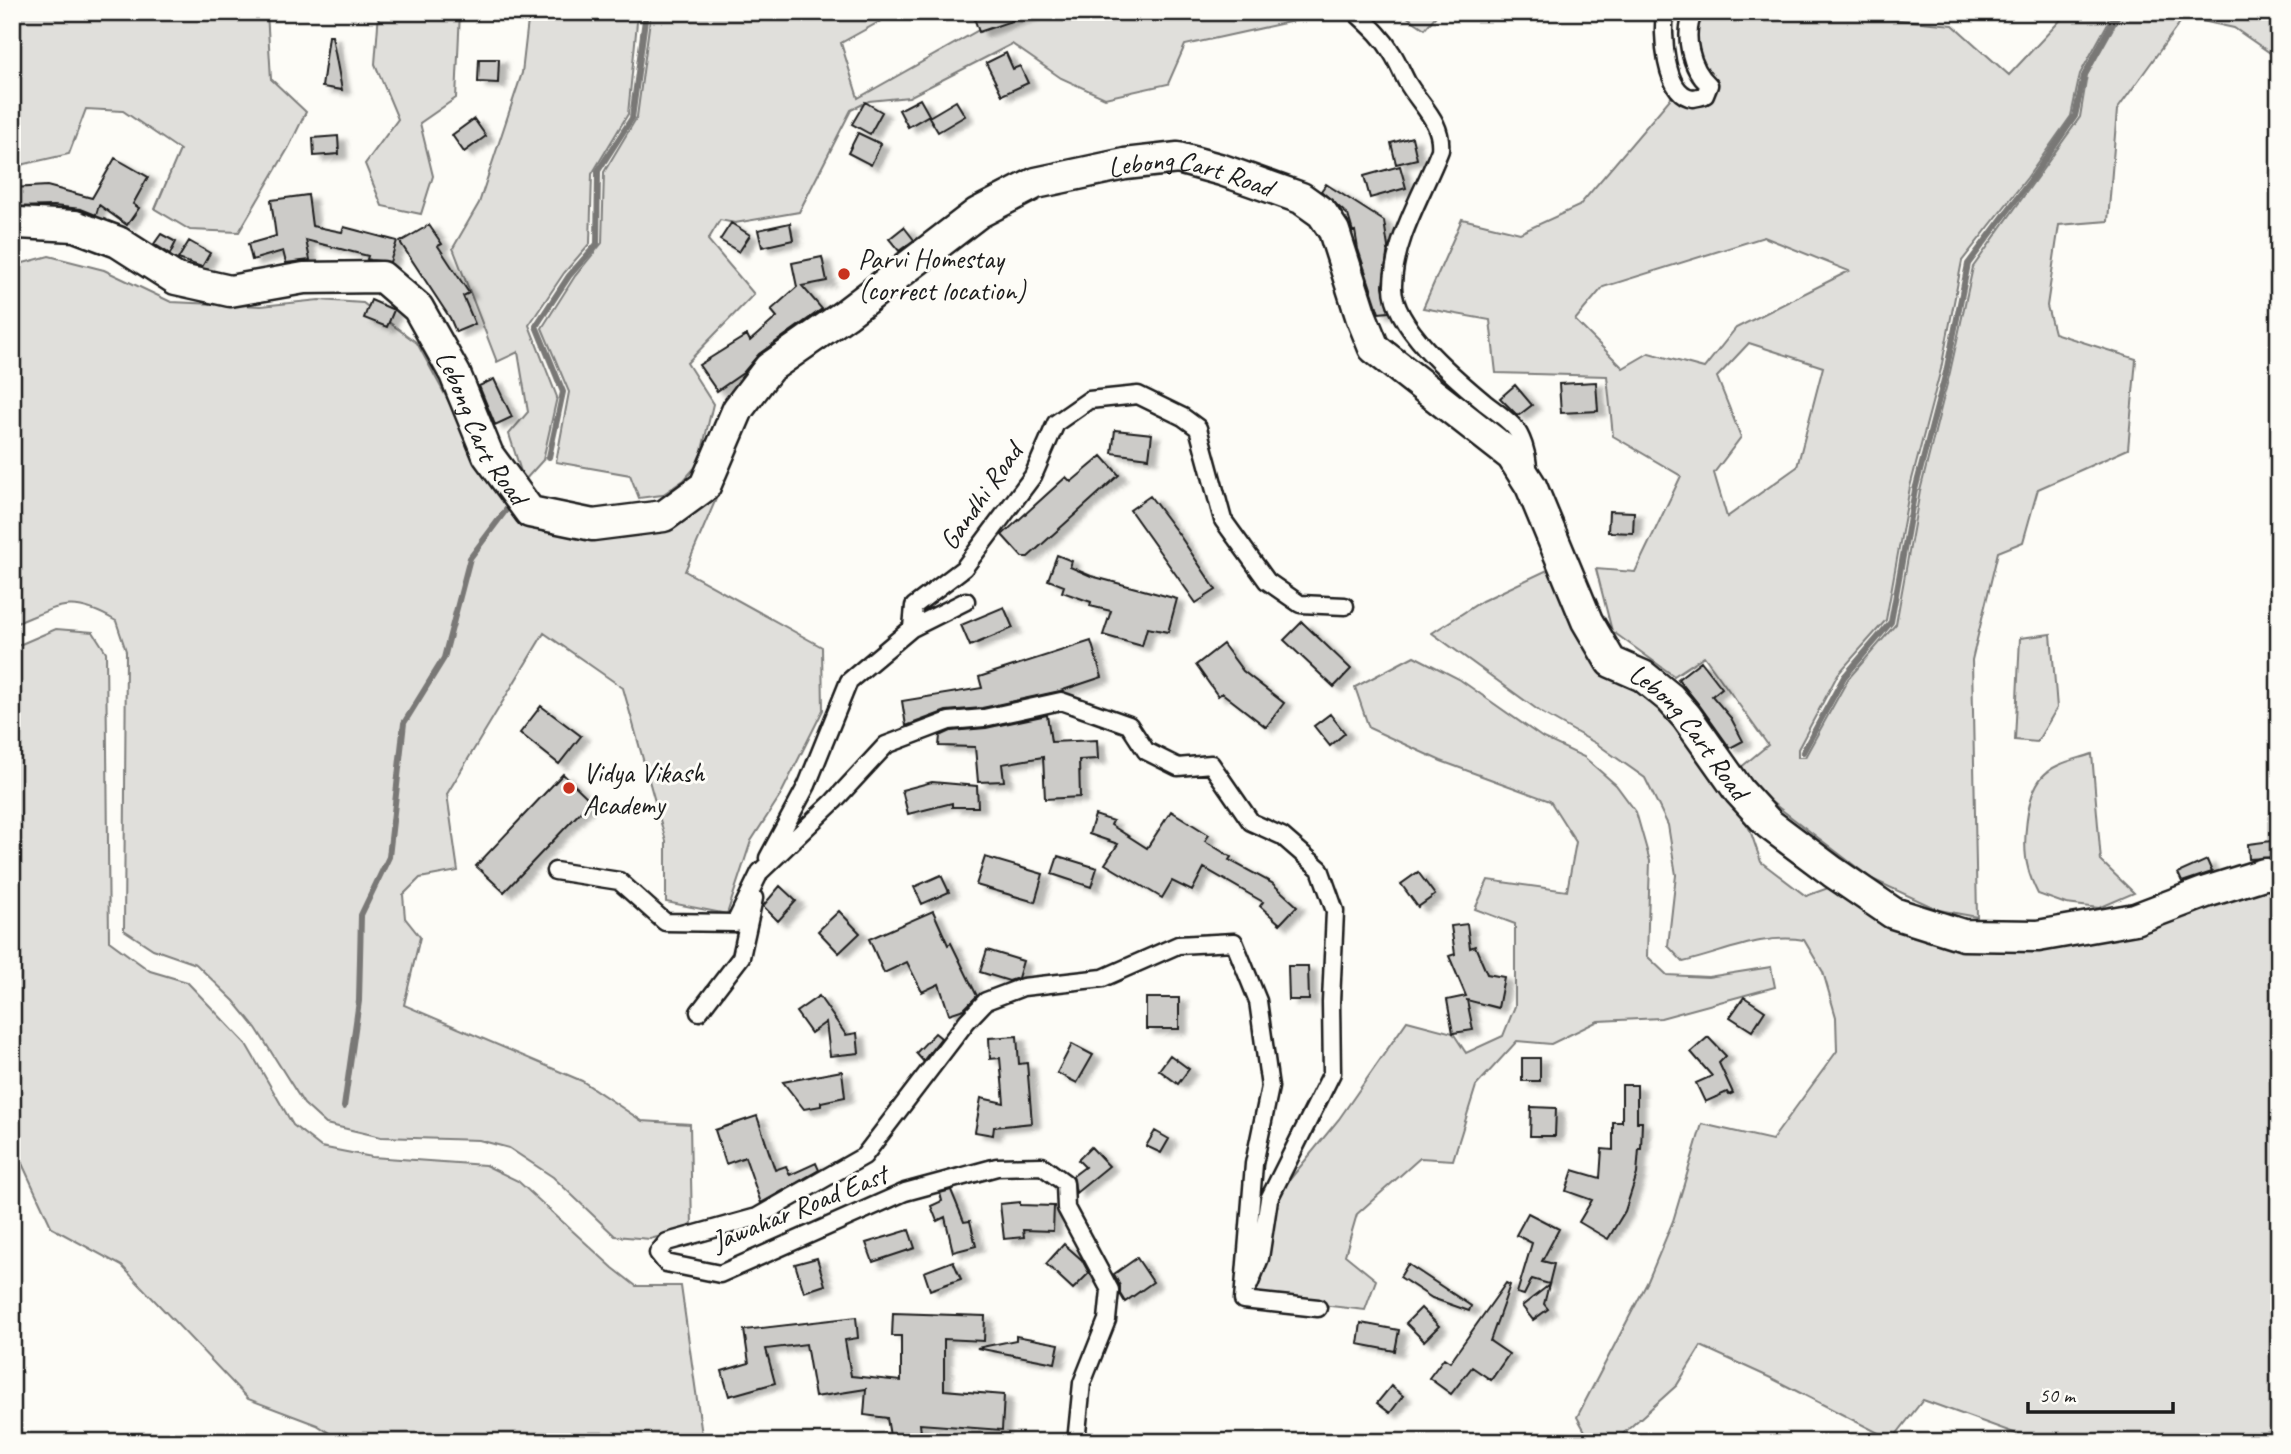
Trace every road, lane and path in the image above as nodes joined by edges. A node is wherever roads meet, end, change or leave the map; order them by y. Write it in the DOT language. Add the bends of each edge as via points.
graph roads {
  1 [pos="1355,12"];
  2 [pos="1665,12"];
  3 [pos="1694,12"];
  4 [pos="12,226"];
  5 [pos="1531,486"];
  6 [pos="966,601"];
  7 [pos="1345,606"];
  8 [pos="912,628"];
  9 [pos="555,871"];
  10 [pos="760,872"];
  11 [pos="2279,874"];
  12 [pos="699,1012"];
  13 [pos="1243,1300"];
  14 [pos="1318,1308"];
  15 [pos="1076,1442"];
  1 -- 5 [label="street" via="1393,53 1442,136 1404,234 1393,299 1407,325 1455,377 1515,428 1527,455"];
  2 -- 3 [label="street" via="1665,52 1671,76 1683,94 1694,98 1704,95 1709,86 1693,65 1689,21"];
  4 -- 5 [label="highway, Lebong Cart Road" via="75,226 118,242 176,279 230,290 304,278 382,277 418,308 455,374 488,455 530,512 593,525 664,516 705,486 738,409 769,368 978,213 1036,183 1178,158 1301,198 1322,213 1334,231 1374,348 1512,456"];
  5 -- 11 [label="highway, Lebong Cart Road" via="1587,621 1611,662 1643,676 1670,698 1739,792 1769,824 1893,913 1963,935 2038,936 2135,919 2218,888"];
  6 -- 8 [label="street"];
  7 -- 8 [label="street, Gandhi Road" via="1300,604 1267,581 1223,520 1198,428 1138,395 1089,400 1056,423 1033,476 964,568 914,606"];
  8 -- 10 [label="street, Gandhi Road" via="849,681 807,785"];
  9 -- 10 [label="street" via="620,881 665,922 723,923 735,923"];
  10 -- 12 [label="street, Gandhi Road" via="741,957"];
  10 -- 13 [label="street" via="886,745 948,721 1061,701 1129,725 1146,751 1178,767 1211,764 1251,822 1283,836 1320,869 1335,911 1332,1073 1269,1199 1260,1258"];
  13 -- 14 [label="street"];
  13 -- 15 [label="street, Jawahar Road East" via="1254,1164 1270,1087 1258,1001 1234,942 1178,945 1103,978 1023,987 986,1001 864,1156 757,1217 667,1242 658,1253 666,1264 720,1274 905,1192 997,1167 1042,1166 1065,1183 1066,1208 1110,1290 1107,1320 1082,1383"];
}
